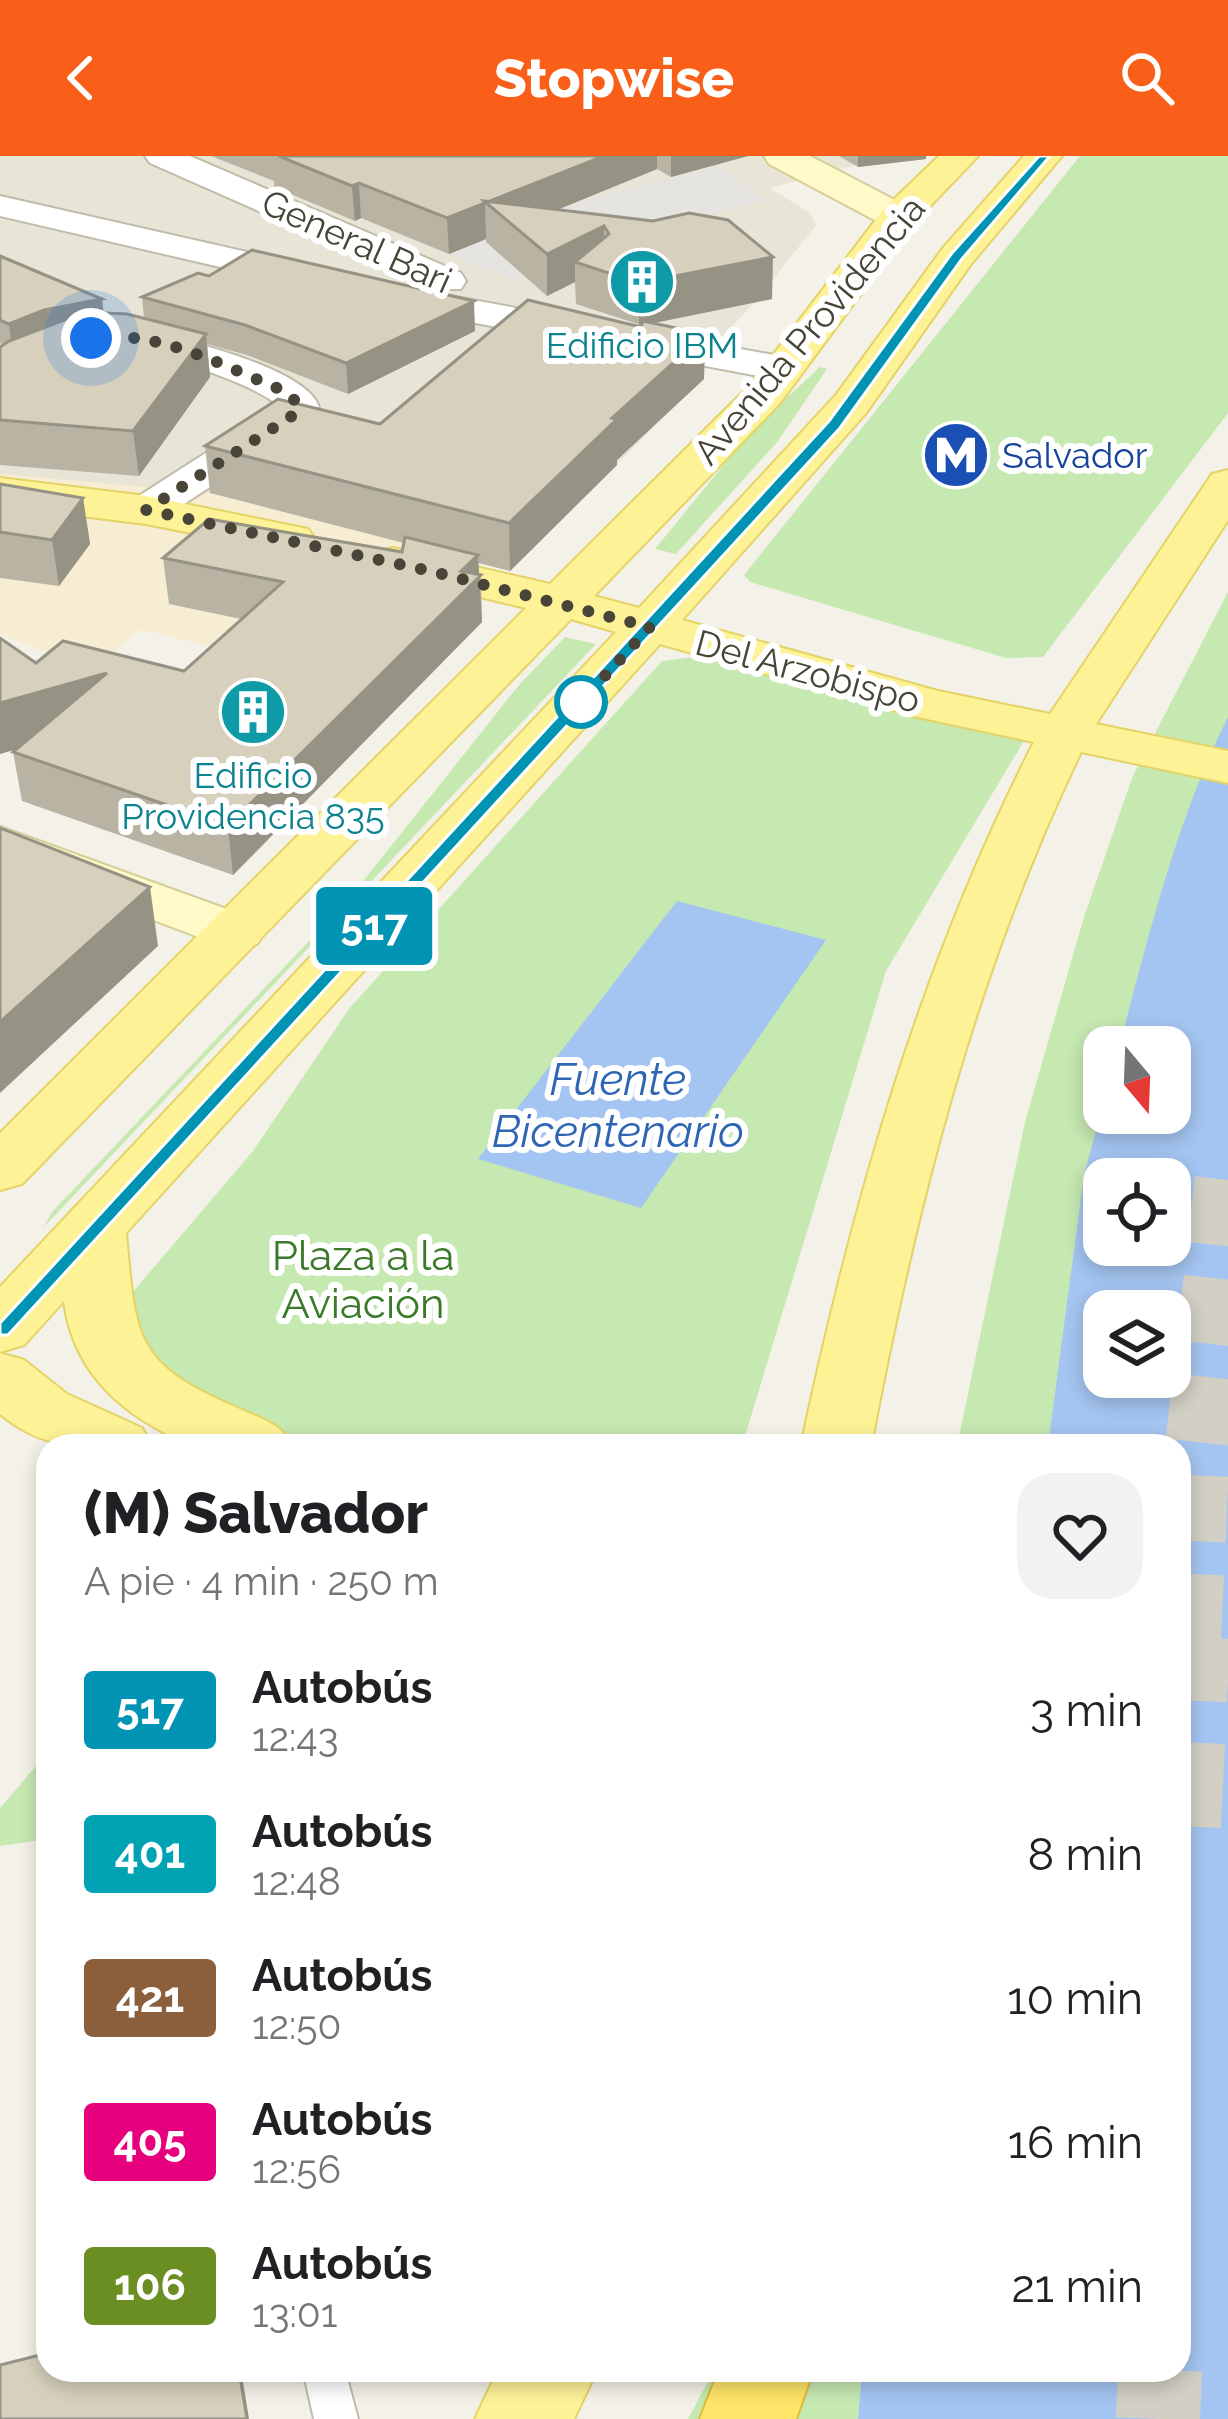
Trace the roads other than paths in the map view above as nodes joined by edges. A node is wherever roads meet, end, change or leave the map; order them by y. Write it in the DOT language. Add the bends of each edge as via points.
graph roads {
  1 [pos="162,156"];
  2 [pos="782,156"];
  3 [pos="960,156"];
  4 [pos="1044,156"];
  5 [pos="1013,190"];
  6 [pos="0,206"];
  7 [pos="898,217"];
  8 [pos="61,220"];
  9 [pos="0,244"];
  10 [pos="447,280"];
  11 [pos="932,291"];
  12 [pos="401,298"];
  13 [pos="552,328"];
  14 [pos="785,369"];
  15 [pos="0,372"];
  16 [pos="1228,484"];
  17 [pos="0,492"];
  18 [pos="146,510"];
  19 [pos="563,602"];
  20 [pos="663,613"];
  21 [pos="1075,716"];
  22 [pos="1228,726"];
  23 [pos="1156,733"];
  24 [pos="1228,767"];
  25 [pos="0,843"];
  26 [pos="237,932"];
  27 [pos="9,1147"];
  28 [pos="0,1200"];
  29 [pos="93,1230"];
  30 [pos="0,1329"];
  31 [pos="0,1377"];
  32 [pos="91,1434"];
  33 [pos="234,1434"];
  34 [pos="839,1434"];
  35 [pos="327,2382"];
  36 [pos="543,2382"];
  37 [pos="762,2382"];
  38 [pos="336,2419"];
  39 [pos="523,2419"];
  40 [pos="748,2419"];
  1 -- 10 [label="street, General Bari"];
  2 -- 7 [label="street"];
  3 -- 7 [label="main road, Avenida Providencia"];
  4 -- 5 [label="main road, Avenida Providencia"];
  5 -- 7 [label="main road"];
  5 -- 11 [label="main road, Avenida Providencia"];
  6 -- 8 [label="street"];
  7 -- 11 [label="main road" via="921,241"];
  7 -- 14 [label="main road, Avenida Providencia"];
  8 -- 9 [label="street"];
  8 -- 12 [label="street"];
  10 -- 12 [label="street"];
  10 -- 13 [label="street, General Bari"];
  11 -- 20 [label="main road, Avenida Providencia" via="851,404"];
  12 -- 13 [label="street"];
  13 -- 14 [label="street"];
  14 -- 19 [label="main road, Avenida Providencia"];
  15 -- 18 [label="street" via="62,345 133,336 297,398 292,416"];
  16 -- 21 [label="main road"];
  17 -- 18 [label="main road, Del Arzobispo"];
  18 -- 19 [label="main road, Del Arzobispo"];
  19 -- 20 [label="main road, Del Arzobispo"];
  19 -- 26 [label="main road, Avenida Providencia"];
  20 -- 21 [label="main road, Del Arzobispo" via="880,692"];
  20 -- 29 [label="main road, Avenida Providencia"];
  21 -- 23 [label="main road, Del Arzobispo"];
  21 -- 34 [label="main road" via="1008,856 933,1054 884,1226"];
  22 -- 23 [label="main road, Del Arzobispo"];
  23 -- 24 [label="main road, Del Arzobispo"];
  25 -- 26 [label="street"];
  26 -- 27 [label="main road, Avenida Providencia"];
  27 -- 28 [label="main road, Avenida Providencia"];
  29 -- 30 [label="main road, Avenida Providencia"];
  29 -- 33 [label="main road" via="101,1327 122,1368"];
  31 -- 32 [label="main road" via="44,1412"];
  35 -- 38 [label="lane"];
  36 -- 39 [label="main road"];
  37 -- 40 [label="highway"];
}
